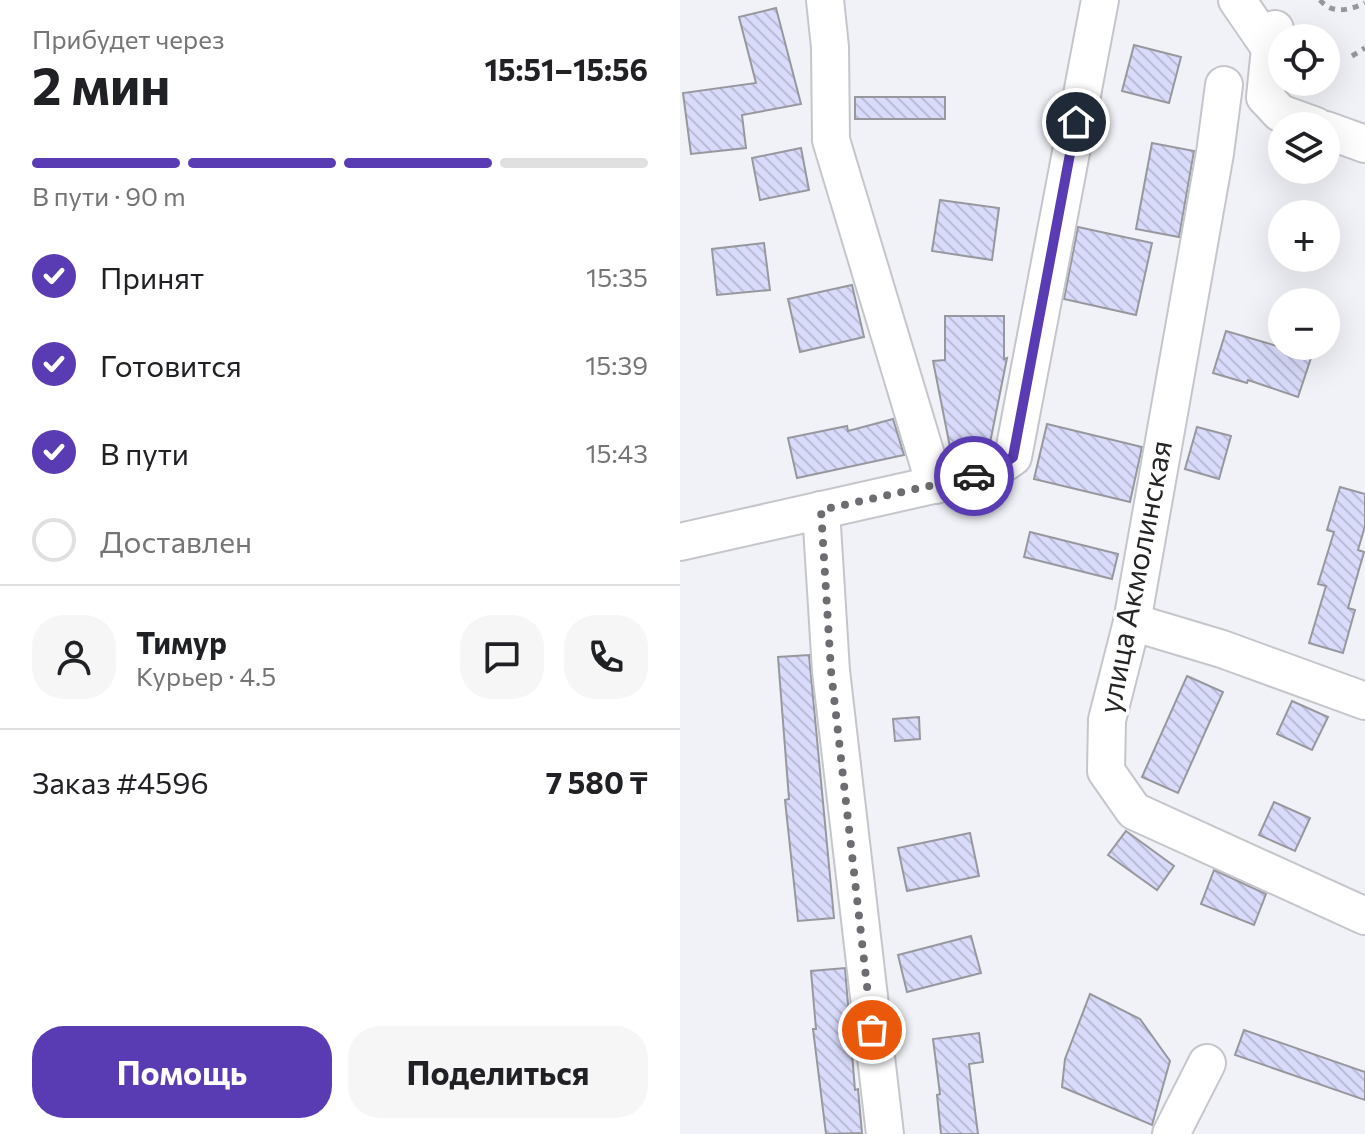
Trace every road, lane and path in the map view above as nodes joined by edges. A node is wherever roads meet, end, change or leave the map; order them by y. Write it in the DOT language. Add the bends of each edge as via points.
graph roads {
  1 [pos="825,0"];
  2 [pos="1100,0"];
  3 [pos="1237,0"];
  4 [pos="1320,0"];
  5 [pos="1365,3"];
  6 [pos="1365,48"];
  7 [pos="1352,56"];
  8 [pos="1224,85"];
  9 [pos="1279,112"];
  10 [pos="1340,135"];
  11 [pos="1365,144"];
  12 [pos="935,485"];
  13 [pos="821,510"];
  14 [pos="680,542"];
  15 [pos="1132,622"];
  16 [pos="1363,688"];
  17 [pos="1365,916"];
  18 [pos="1207,1063"];
  19 [pos="885,1134"];
  20 [pos="1171,1134"];
  1 -- 12 [label="street" via="831,140"];
  2 -- 12 [label="street" via="1013,457 991,472"];
  3 -- 9 [label="street" via="1273,39 1265,97"];
  4 -- 5 [label="path" via="1325,7 1347,11"];
  6 -- 7 [label="path"];
  8 -- 15 [label="street, улица Акмолинская"];
  10 -- 11 [label="street"];
  12 -- 13 [label="street"];
  13 -- 14 [label="street"];
  13 -- 19 [label="street" via="831,671"];
  15 -- 16 [label="street"];
  15 -- 17 [label="street, улица Акмолинская" via="1107,720 1106,771 1134,811"];
  18 -- 20 [label="street"];
}
